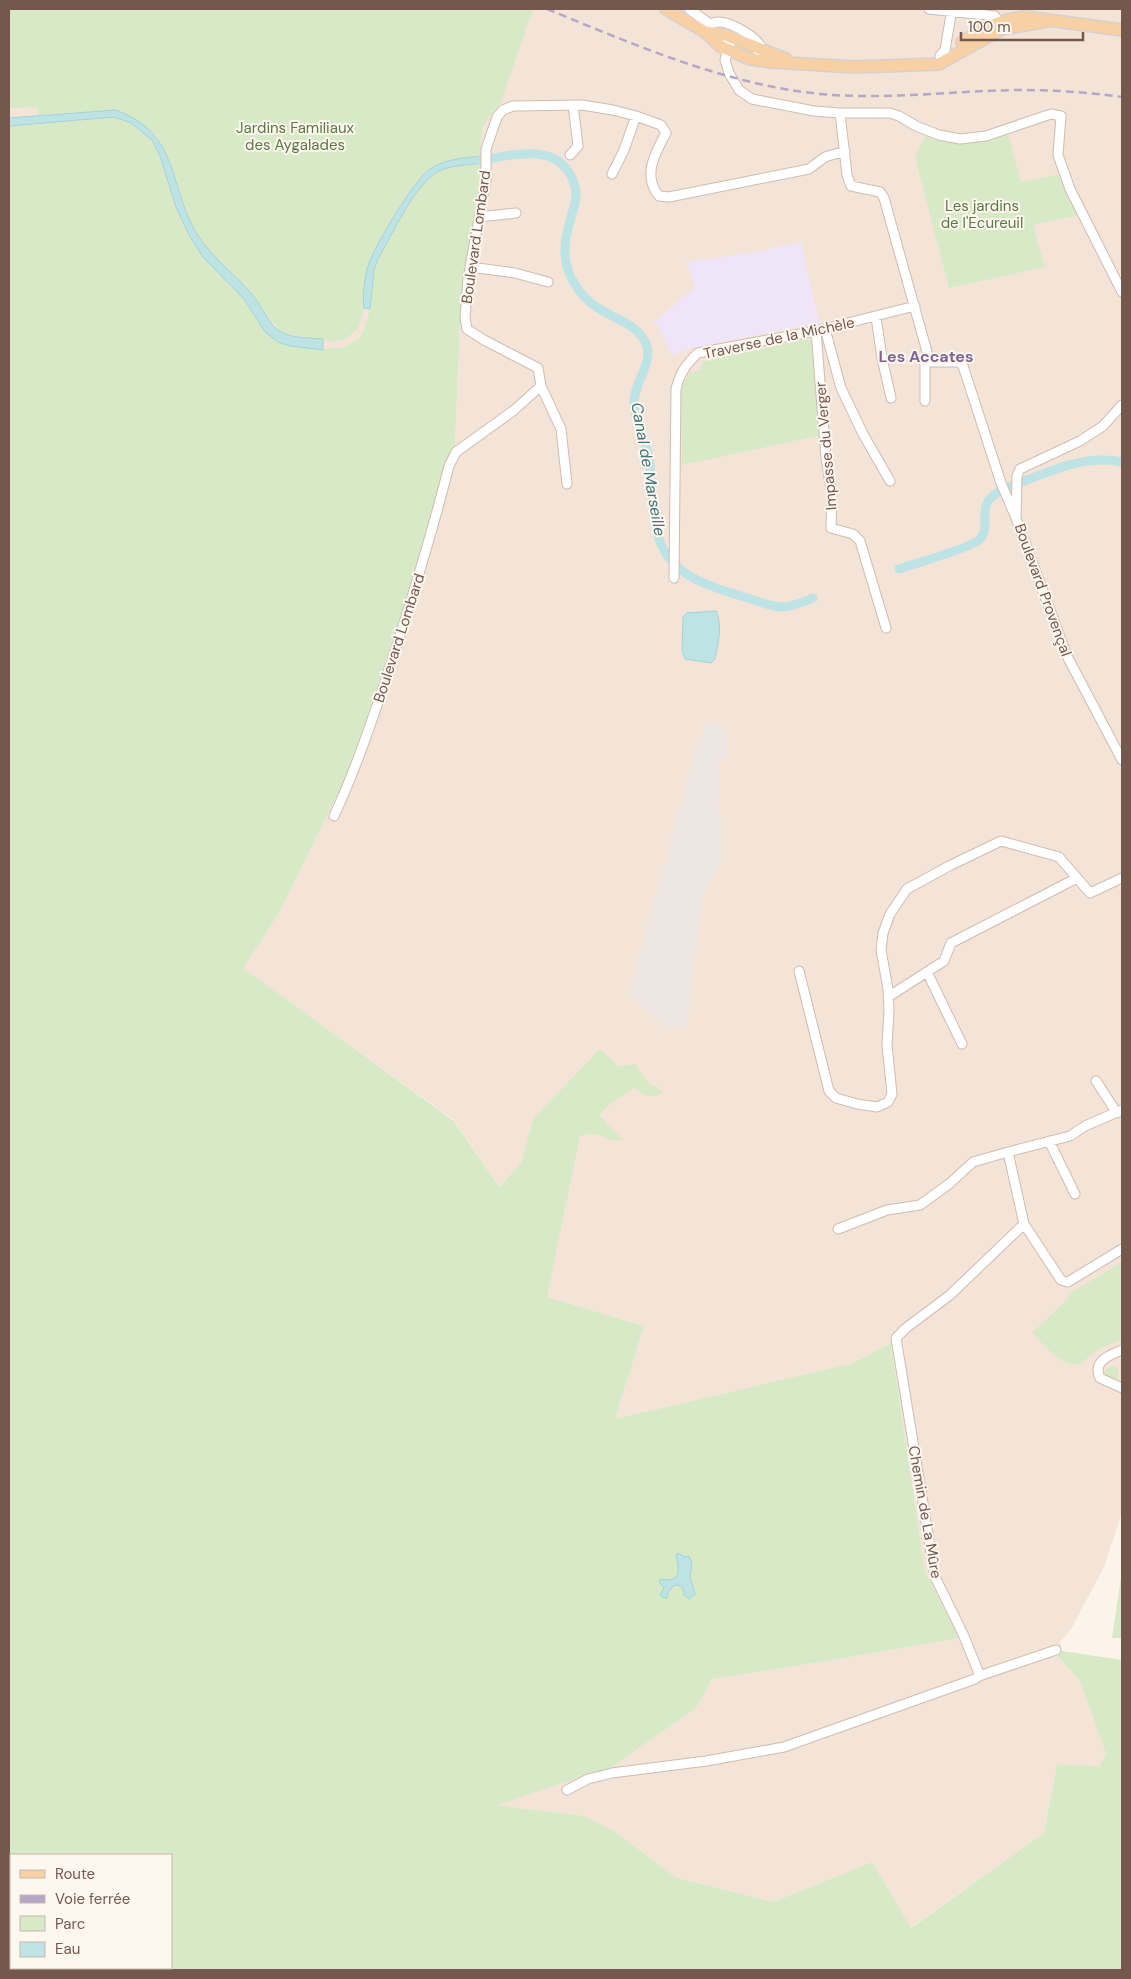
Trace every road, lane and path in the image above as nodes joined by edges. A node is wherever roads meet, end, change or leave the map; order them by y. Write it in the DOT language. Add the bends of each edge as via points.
graph roads {
  1 [pos="666,9"];
  2 [pos="689,9"];
  3 [pos="929,9"];
  4 [pos="952,10"];
  5 [pos="950,23"];
  6 [pos="707,28"];
  7 [pos="997,28"];
  8 [pos="1122,30"];
  9 [pos="725,35"];
  10 [pos="982,39"];
  11 [pos="960,44"];
  12 [pos="760,49"];
  13 [pos="728,51"];
  14 [pos="940,56"];
  15 [pos="795,63"];
  16 [pos="909,65"];
  17 [pos="573,105"];
  18 [pos="840,113"];
  19 [pos="636,116"];
  20 [pos="844,151"];
  21 [pos="570,155"];
  22 [pos="612,174"];
  23 [pos="516,214"];
  24 [pos="480,217"];
  25 [pos="470,267"];
  26 [pos="548,282"];
  27 [pos="1122,292"];
  28 [pos="915,306"];
  29 [pos="876,317"];
  30 [pos="820,330"];
  31 [pos="929,359"];
  32 [pos="541,386"];
  33 [pos="890,398"];
  34 [pos="925,401"];
  35 [pos="1122,406"];
  36 [pos="890,481"];
  37 [pos="567,484"];
  38 [pos="1016,518"];
  39 [pos="674,578"];
  40 [pos="886,628"];
  41 [pos="1122,760"];
  42 [pos="334,816"];
  43 [pos="1077,878"];
  44 [pos="1122,878"];
  45 [pos="800,971"];
  46 [pos="927,972"];
  47 [pos="888,997"];
  48 [pos="962,1044"];
  49 [pos="1096,1081"];
  50 [pos="1120,1111"];
  51 [pos="1049,1141"];
  52 [pos="1008,1152"];
  53 [pos="1075,1194"];
  54 [pos="1024,1224"];
  55 [pos="838,1228"];
  56 [pos="1122,1249"];
  57 [pos="1122,1350"];
  58 [pos="1122,1388"];
  59 [pos="1056,1650"];
  60 [pos="979,1676"];
  61 [pos="567,1790"];
  1 -- 6 [label="main road"];
  2 -- 6 [label="street"];
  3 -- 4 [label="street"];
  4 -- 5 [label="street"];
  4 -- 7 [label="street" via="995,16"];
  5 -- 11 [label="street" via="952,37"];
  5 -- 14 [label="street" via="945,50"];
  6 -- 9 [label="main road"];
  6 -- 12 [label="street" via="721,22 736,27 752,36"];
  6 -- 13 [label="main road" via="720,46"];
  7 -- 8 [label="main road" via="1015,17"];
  7 -- 10 [label="main road"];
  7 -- 11 [label="main road" via="983,29"];
  9 -- 12 [label="main road"];
  9 -- 13 [label="street" via="730,44"];
  10 -- 11 [label="street"];
  10 -- 16 [label="main road" via="939,64"];
  11 -- 14 [label="main road"];
  12 -- 13 [label="street" via="753,55"];
  12 -- 15 [label="main road"];
  13 -- 15 [label="main road" via="750,59"];
  13 -- 18 [label="street" via="725,60 729,73 744,95 814,111"];
  14 -- 16 [label="main road"];
  15 -- 16 [label="main road" via="855,67"];
  17 -- 19 [label="street, Boulevard Lombard"];
  17 -- 21 [label="street" via="578,146"];
  17 -- 24 [label="street, Boulevard Lombard" via="513,106 497,117 486,150"];
  18 -- 20 [label="street"];
  18 -- 27 [label="street" via="890,113 924,129 960,140 986,136 1052,114 1061,116 1058,154 1070,189"];
  19 -- 20 [label="street, Boulevard Lombard" via="661,126 666,133 650,168 652,188 659,196 669,197 809,168 825,157"];
  19 -- 22 [label="street"];
  20 -- 28 [label="street" via="851,186 880,192 884,198"];
  23 -- 24 [label="street"];
  24 -- 25 [label="street, Boulevard Lombard"];
  25 -- 26 [label="street" via="515,273"];
  25 -- 32 [label="street, Boulevard Lombard" via="465,318 467,329 538,368"];
  28 -- 29 [label="street, Traverse de la Michèle"];
  28 -- 31 [label="street"];
  29 -- 30 [label="street, Traverse de la Michèle"];
  29 -- 33 [label="street"];
  30 -- 36 [label="street" via="841,388"];
  30 -- 39 [label="street, Traverse de la Michèle" via="698,353 680,373 676,389"];
  30 -- 40 [label="street, Impasse du Verger" via="826,458 832,495 831,528 853,534 860,541"];
  31 -- 34 [label="street" via="925,364"];
  31 -- 38 [label="street" via="931,362 960,362 963,366 1001,483"];
  32 -- 37 [label="street" via="561,429"];
  32 -- 42 [label="street, Boulevard Lombard" via="513,411 456,452 449,466 396,650 353,776"];
  35 -- 38 [label="street, Boulevard Provençal" via="1103,426 1080,441 1020,469"];
  38 -- 41 [label="street, Boulevard Provençal" via="1067,656"];
  43 -- 44 [label="street" via="1090,893"];
  43 -- 46 [label="street" via="951,943 944,961"];
  43 -- 47 [label="street" via="1059,857 1001,841 907,889 890,914 883,933 881,950"];
  45 -- 47 [label="street" via="829,1091 836,1098 876,1107 888,1102 892,1094 887,1046"];
  46 -- 47 [label="street"];
  46 -- 48 [label="street"];
  49 -- 50 [label="street"];
  50 -- 51 [label="street" via="1070,1136"];
  51 -- 52 [label="street"];
  51 -- 53 [label="street"];
  52 -- 54 [label="street"];
  52 -- 55 [label="street" via="973,1162 920,1205 887,1210"];
  54 -- 56 [label="street" via="1062,1280 1068,1282"];
  54 -- 60 [label="street, Chemin de La Mûre" via="950,1295 896,1338 935,1577 973,1656"];
  57 -- 58 [label="street" via="1104,1359 1097,1368 1100,1378"];
  59 -- 60 [label="street"];
  60 -- 61 [label="street" via="784,1747 612,1773 588,1779"];
}
